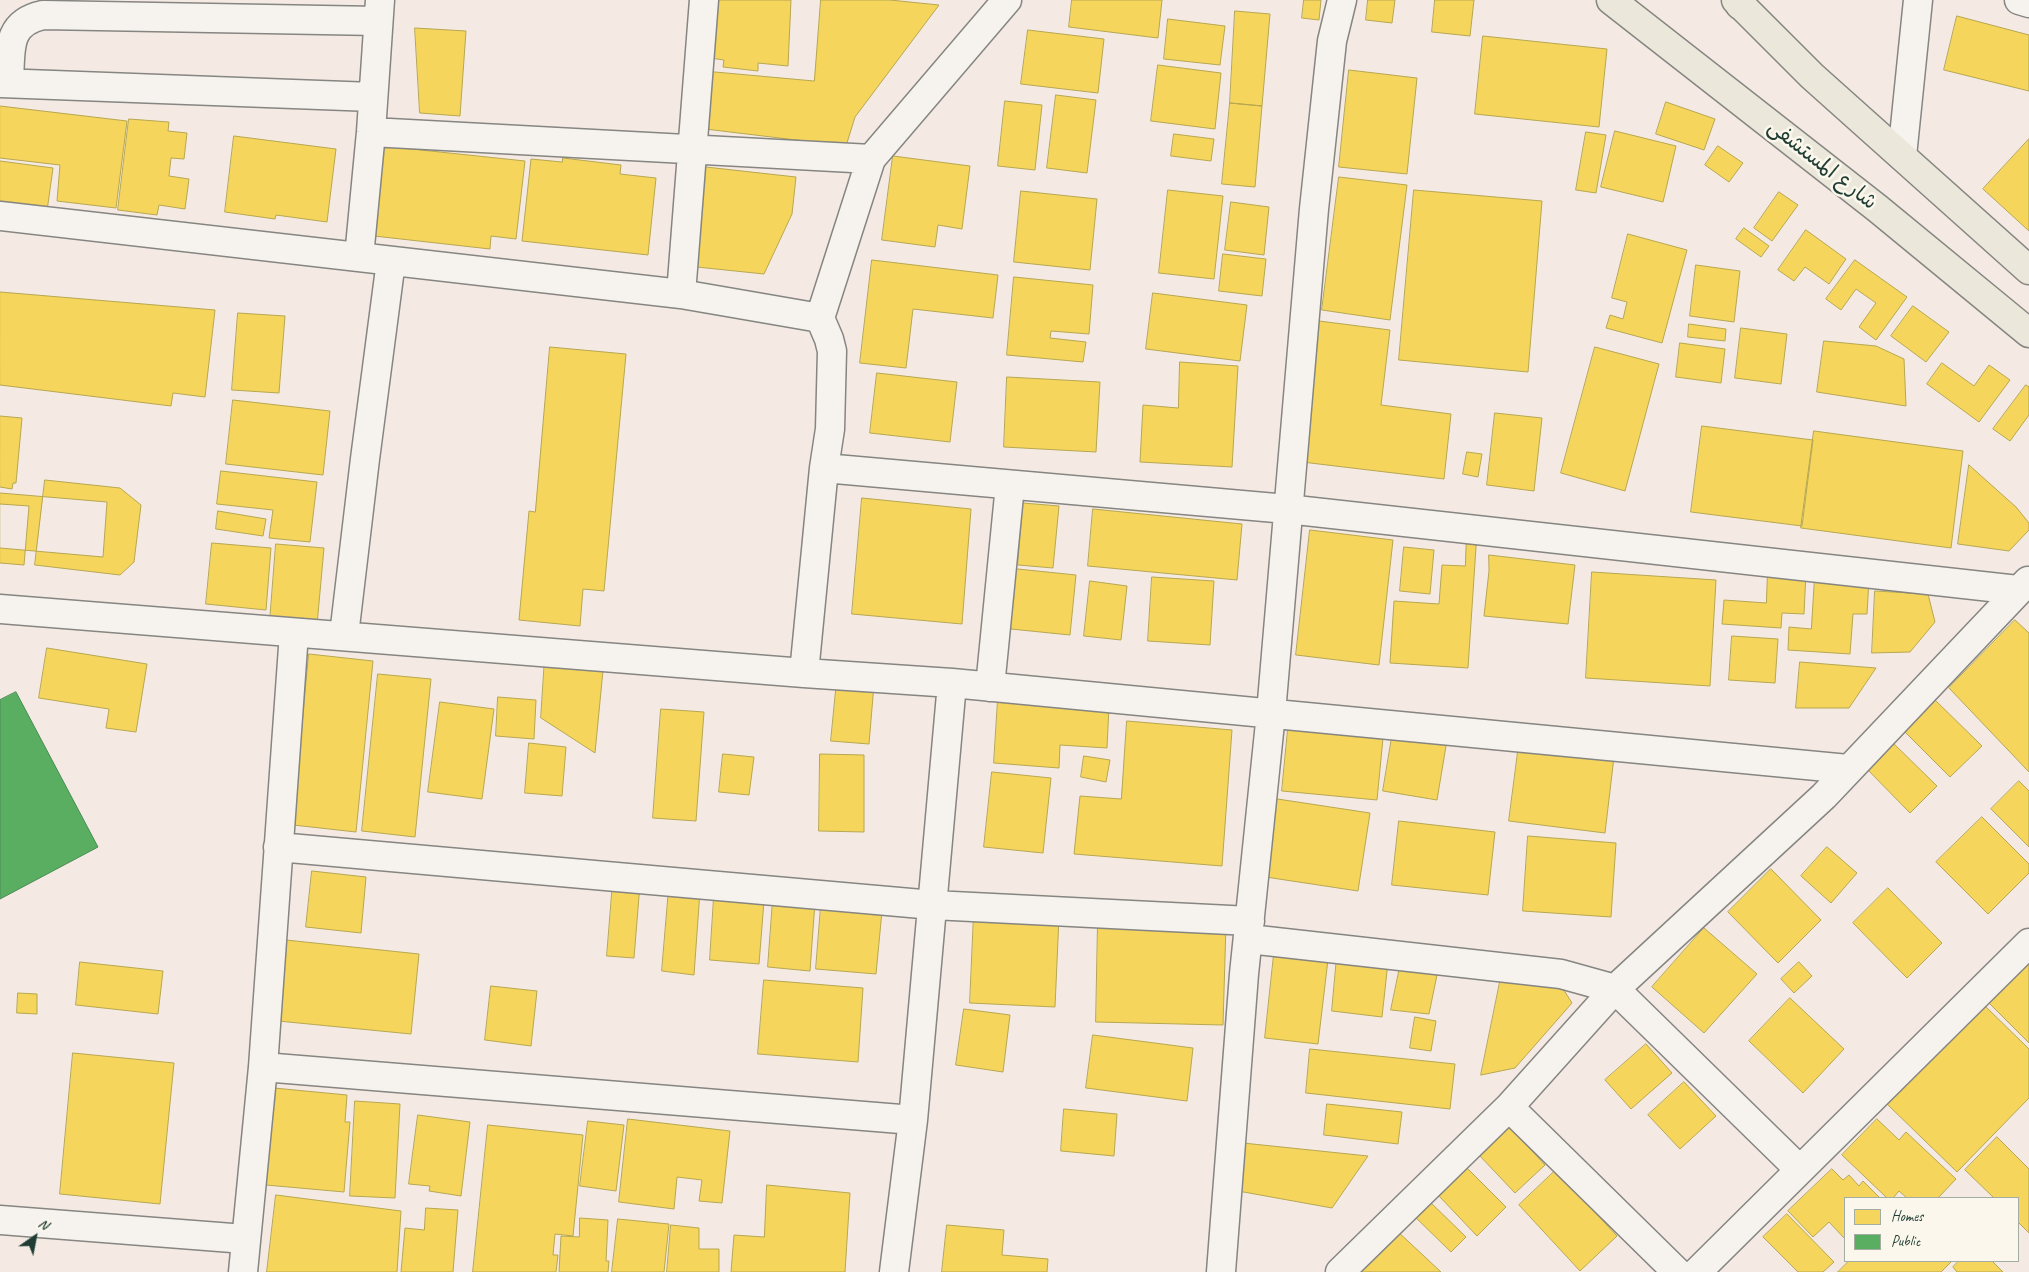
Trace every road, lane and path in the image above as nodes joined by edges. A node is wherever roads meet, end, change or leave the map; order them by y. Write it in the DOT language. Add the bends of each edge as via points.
graph roads {
  1 [pos="704,0"];
  2 [pos="1007,0"];
  3 [pos="1342,0"];
  4 [pos="1611,0"];
  5 [pos="1918,0"];
  6 [pos="2019,0"];
  7 [pos="1739,2"];
  8 [pos="2029,3"];
  9 [pos="379,11"];
  10 [pos="5,83"];
  11 [pos="373,97"];
  12 [pos="371,132"];
  13 [pos="693,151"];
  14 [pos="1902,156"];
  15 [pos="871,159"];
  16 [pos="0,216"];
  17 [pos="359,256"];
  18 [pos="391,261"];
  19 [pos="2029,270"];
  20 [pos="681,294"];
  21 [pos="820,318"];
  22 [pos="2029,333"];
  23 [pos="824,468"];
  24 [pos="1010,485"];
  25 [pos="1287,509"];
  26 [pos="2024,585"];
  27 [pos="0,609"];
  28 [pos="294,633"];
  29 [pos="344,635"];
  30 [pos="804,673"];
  31 [pos="952,683"];
  32 [pos="990,687"];
  33 [pos="1271,713"];
  34 [pos="1848,769"];
  35 [pos="278,847"];
  36 [pos="933,905"];
  37 [pos="1249,930"];
  38 [pos="2029,943"];
  39 [pos="1614,989"];
  40 [pos="263,1067"];
  41 [pos="1509,1107"];
  42 [pos="913,1120"];
  43 [pos="1800,1170"];
  44 [pos="0,1220"];
  45 [pos="245,1239"];
  46 [pos="243,1272"];
  47 [pos="894,1272"];
  48 [pos="1220,1272"];
  49 [pos="1340,1272"];
  50 [pos="1677,1272"];
  51 [pos="1697,1272"];
  1 -- 13 [label="street"];
  2 -- 15 [label="street"];
  3 -- 25 [label="street" via="1331,50"];
  4 -- 22 [label="main road, شارع المستشفى" via="1877,208"];
  5 -- 14 [label="street"];
  6 -- 8 [label="street"];
  7 -- 14 [label="main road" via="1812,76"];
  9 -- 10 [label="street" via="43,15 21,24 16,31"];
  9 -- 11 [label="street"];
  10 -- 11 [label="street"];
  11 -- 12 [label="street"];
  12 -- 13 [label="street"];
  12 -- 17 [label="street"];
  13 -- 15 [label="street"];
  13 -- 20 [label="street"];
  14 -- 19 [label="main road"];
  15 -- 21 [label="street"];
  16 -- 17 [label="street"];
  17 -- 18 [label="street"];
  18 -- 20 [label="street"];
  18 -- 29 [label="street"];
  20 -- 21 [label="street"];
  21 -- 23 [label="street" via="832,351 830,429"];
  23 -- 24 [label="street"];
  23 -- 30 [label="street"];
  24 -- 25 [label="street"];
  24 -- 32 [label="street"];
  25 -- 26 [label="street"];
  25 -- 33 [label="street"];
  26 -- 34 [label="street"];
  27 -- 28 [label="street"];
  28 -- 29 [label="street"];
  28 -- 35 [label="street"];
  29 -- 30 [label="street"];
  30 -- 31 [label="street"];
  31 -- 32 [label="street"];
  31 -- 36 [label="street"];
  32 -- 33 [label="street"];
  33 -- 34 [label="street"];
  33 -- 37 [label="street"];
  34 -- 39 [label="street" via="1800,820"];
  35 -- 36 [label="street"];
  35 -- 40 [label="street"];
  36 -- 37 [label="street"];
  36 -- 42 [label="street"];
  37 -- 39 [label="street" via="1561,974"];
  37 -- 48 [label="street"];
  38 -- 43 [label="street"];
  39 -- 41 [label="street"];
  39 -- 43 [label="street"];
  40 -- 42 [label="street"];
  40 -- 45 [label="street"];
  41 -- 49 [label="street"];
  41 -- 50 [label="street"];
  42 -- 47 [label="street"];
  43 -- 51 [label="street"];
  44 -- 45 [label="street"];
  45 -- 46 [label="street"];
}
